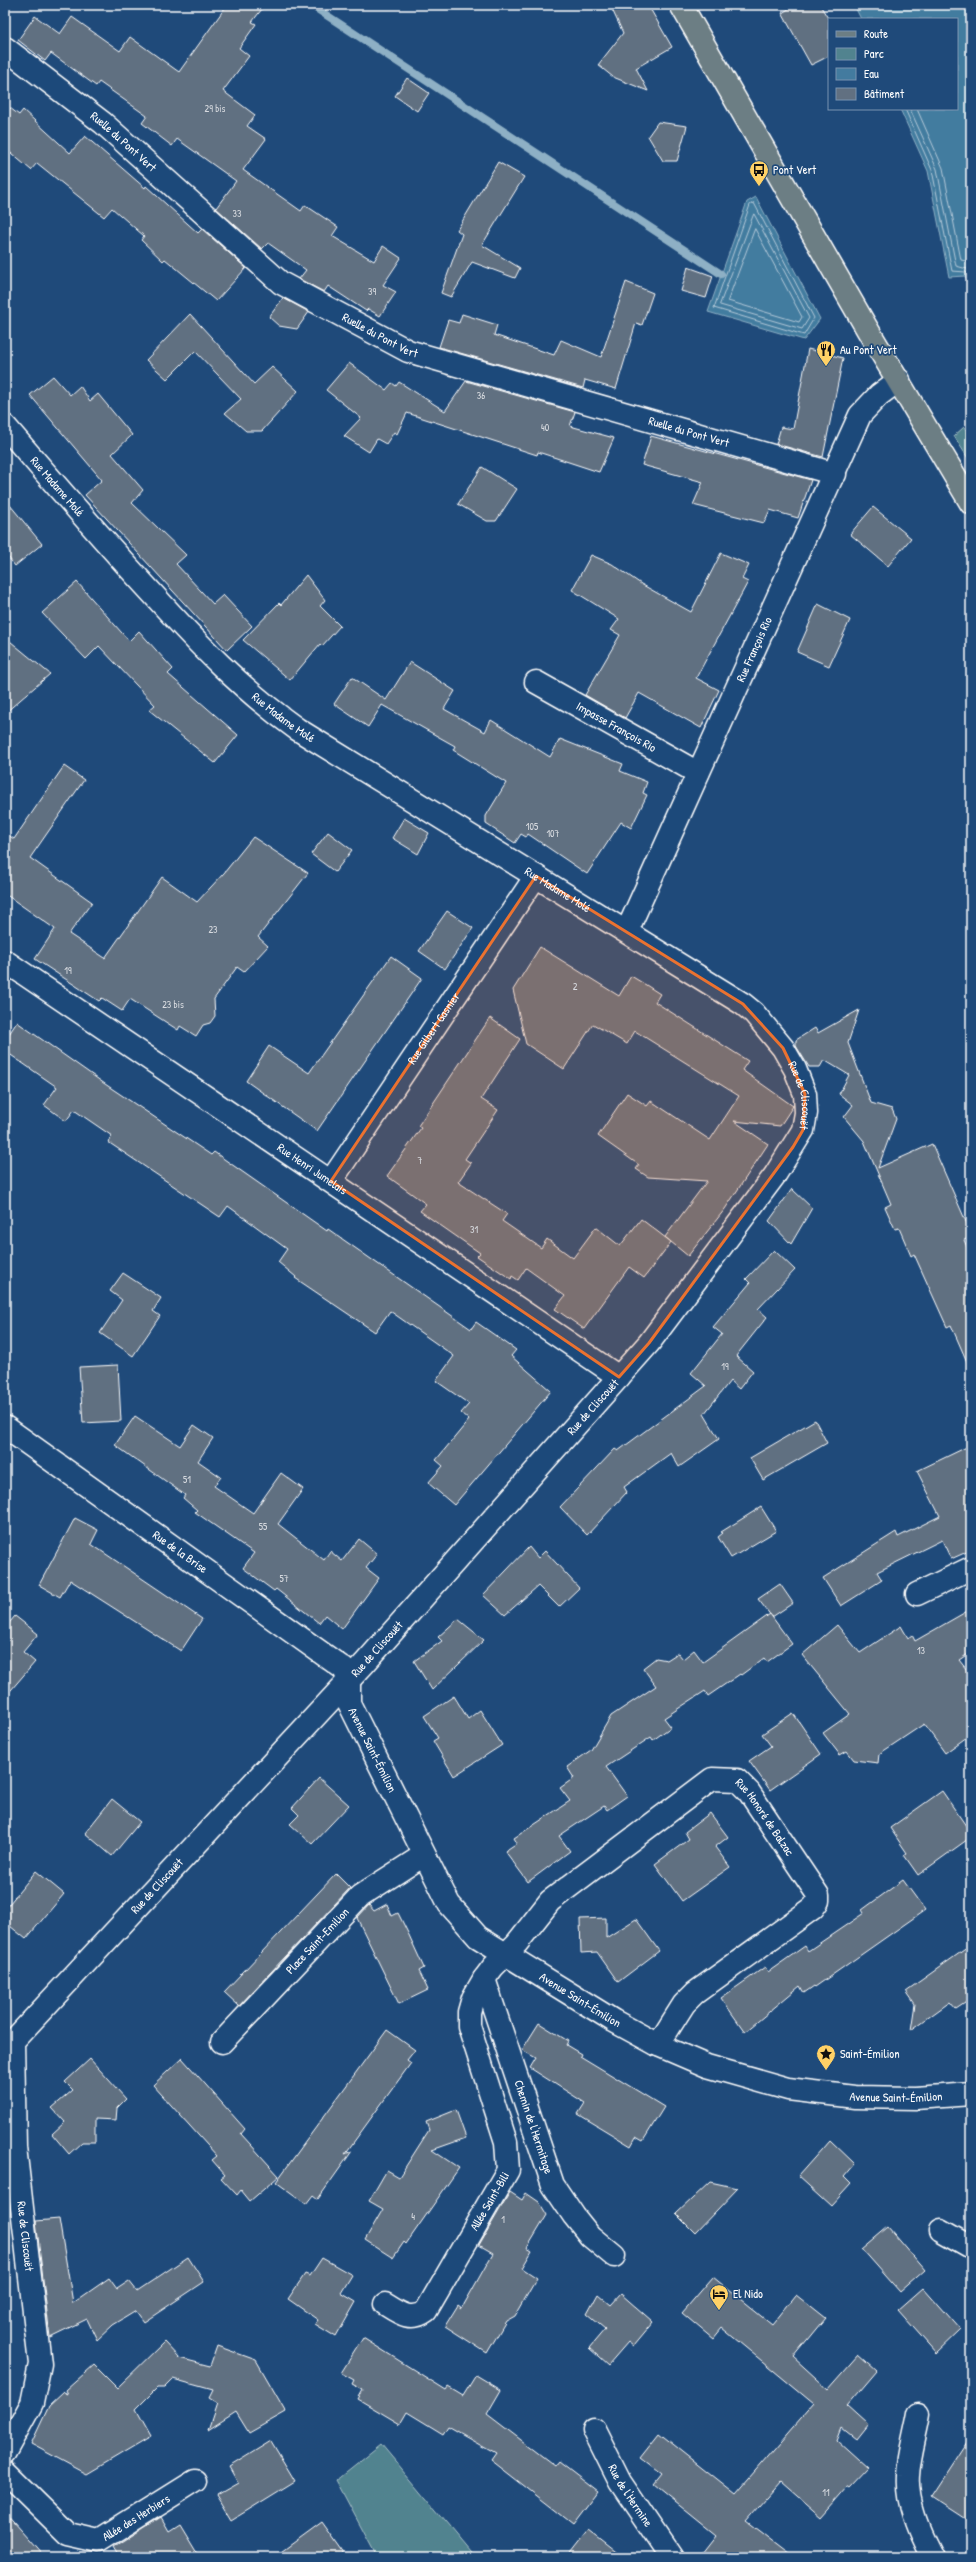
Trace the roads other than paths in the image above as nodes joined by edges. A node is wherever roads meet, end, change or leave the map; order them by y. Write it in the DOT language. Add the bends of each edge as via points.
graph roads {
  1 [pos="681,5"];
  2 [pos="5,48"];
  3 [pos="898,380"];
  4 [pos="5,426"];
  5 [pos="835,474"];
  6 [pos="971,503"];
  7 [pos="536,682"];
  8 [pos="698,773"];
  9 [pos="536,876"];
  10 [pos="627,931"];
  11 [pos="5,962"];
  12 [pos="331,1181"];
  13 [pos="619,1377"];
  14 [pos="5,1427"];
  15 [pos="971,1568"];
  16 [pos="917,1594"];
  17 [pos="349,1680"];
  18 [pos="424,1855"];
  19 [pos="505,1954"];
  20 [pos="484,1979"];
  21 [pos="8,2038"];
  22 [pos="222,2042"];
  23 [pos="658,2045"];
  24 [pos="971,2094"];
  25 [pos="941,2230"];
  26 [pos="971,2247"];
  27 [pos="614,2256"];
  28 [pos="385,2304"];
  29 [pos="919,2414"];
  30 [pos="594,2430"];
  31 [pos="5,2452"];
  32 [pos="5,2472"];
  33 [pos="195,2481"];
  34 [pos="671,2557"];
  35 [pos="932,2557"];
  1 -- 3 [label="main road"];
  2 -- 5 [label="street, Ruelle du Pont Vert" via="102,123 281,283 408,351"];
  3 -- 5 [label="street, Rue François Rio" via="860,415"];
  3 -- 6 [label="main road"];
  4 -- 9 [label="street, Rue Madame Molé" via="90,526 206,652 264,706 298,730"];
  5 -- 8 [label="street, Rue François Rio"];
  7 -- 8 [label="street, Impasse François Rio"];
  8 -- 10 [label="street, Rue François Rio"];
  9 -- 10 [label="street, Rue Madame Molé"];
  9 -- 12 [label="street, Rue Gilbert Gasnier"];
  10 -- 13 [label="street, Rue de Cliscouët" via="754,1013 783,1048 795,1069 805,1094 806,1113 803,1130 775,1175 654,1337"];
  11 -- 12 [label="street, Rue Henri Jumelais"];
  12 -- 13 [label="street, Rue Henri Jumelais"];
  13 -- 17 [label="street, Rue de Cliscouët"];
  14 -- 17 [label="street, Rue de la Brise" via="336,1662 344,1669"];
  15 -- 16 [label="street"];
  17 -- 18 [label="street, Avenue Saint-Émilion" via="349,1703"];
  17 -- 21 [label="street, Rue de Cliscouët"];
  18 -- 19 [label="street, Avenue Saint-Émilion" via="448,1904 478,1937"];
  18 -- 22 [label="street, Place Saint-Emilion" via="360,1896"];
  19 -- 20 [label="street, Allée Saint-Bili"];
  19 -- 23 [label="street, Avenue Saint-Émilion"];
  19 -- 23 [label="street, Rue Honoré de Balzac" via="517,1943 550,1901 712,1779 737,1780 749,1792 818,1895 818,1901 813,1908 695,1993 684,2004"];
  20 -- 27 [label="street, Chemin de l'Hermitage" via="554,2185 590,2236"];
  20 -- 28 [label="street, Allée Saint-Bili" via="473,1998 469,2026 506,2142 508,2170 426,2311 419,2316 405,2316"];
  21 -- 31 [label="street, Rue de Cliscouët" via="15,2147 40,2364 32,2403"];
  23 -- 24 [label="street, Avenue Saint-Émilion" via="707,2066 788,2089 855,2097 915,2098"];
  25 -- 26 [label="street"];
  29 -- 35 [label="street" via="908,2475 910,2504"];
  30 -- 34 [label="street, Rue de l'Hermine" via="620,2482"];
  32 -- 33 [label="street, Allée des Herbiers" via="68,2534 99,2541"];
}
